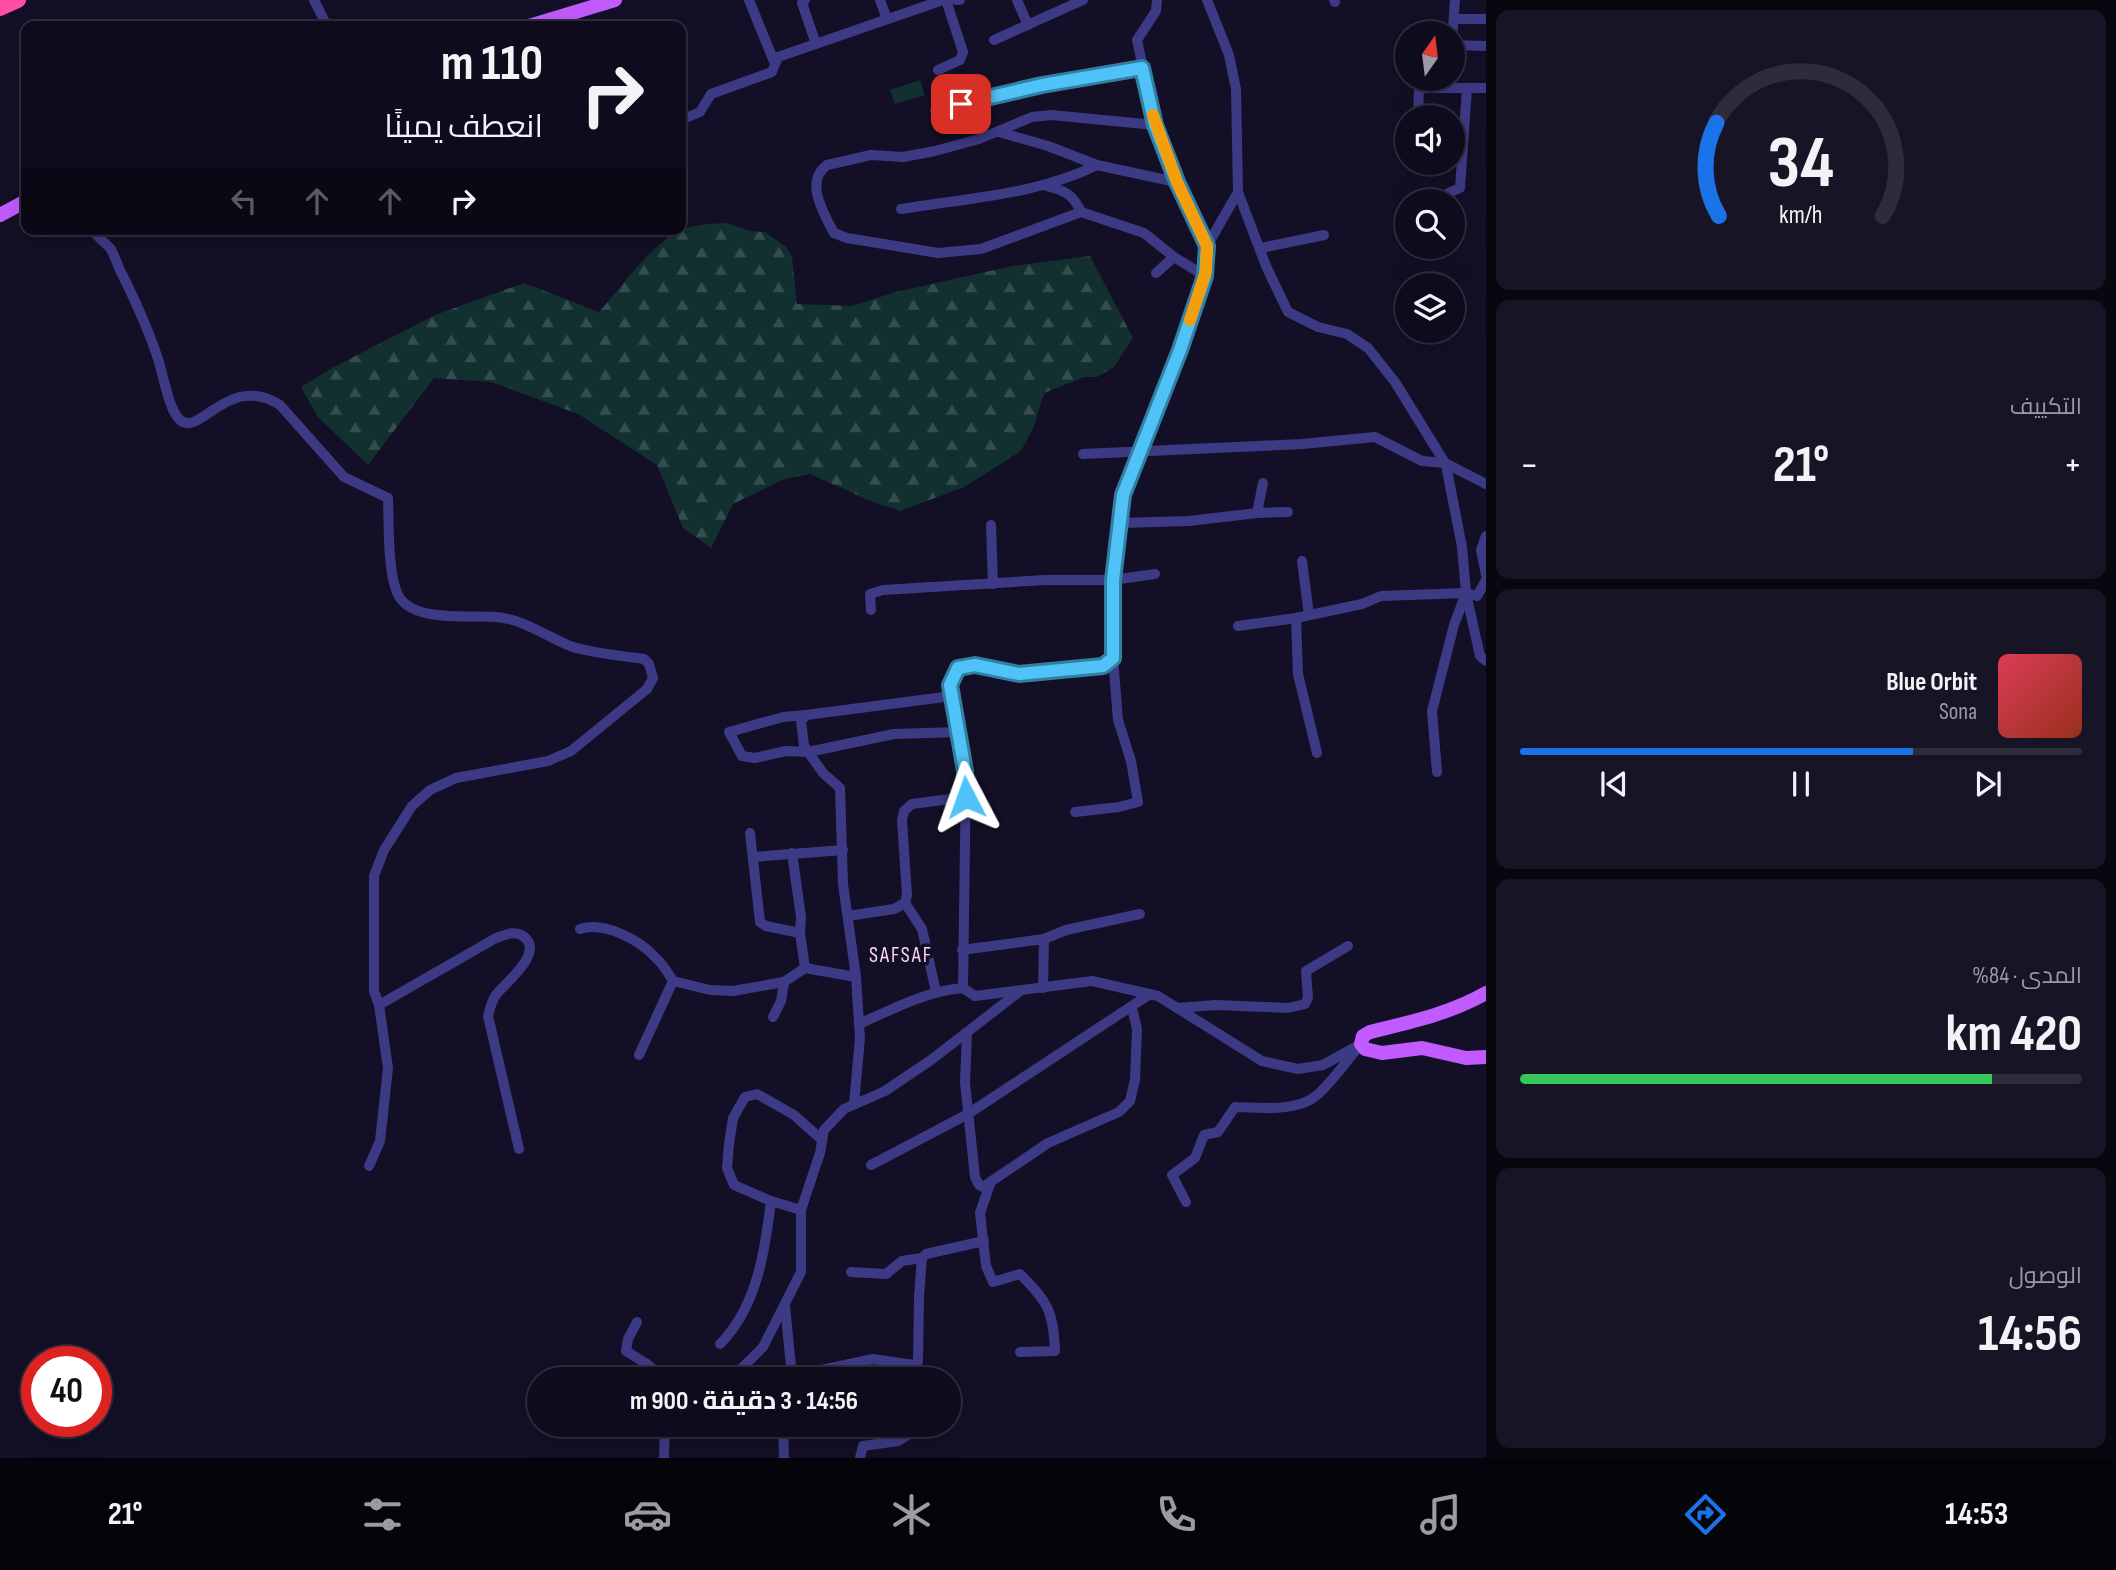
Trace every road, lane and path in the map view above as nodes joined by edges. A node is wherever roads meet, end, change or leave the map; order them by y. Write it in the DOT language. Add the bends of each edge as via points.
graph roads {
  1 [pos="18,0"];
  2 [pos="314,0"];
  3 [pos="615,0"];
  4 [pos="750,0"];
  5 [pos="805,0"];
  6 [pos="880,0"];
  7 [pos="944,0"];
  8 [pos="1017,0"];
  9 [pos="1083,0"];
  10 [pos="1157,0"];
  11 [pos="1208,0"];
  12 [pos="1455,0"];
  13 [pos="0,8"];
  14 [pos="887,19"];
  15 [pos="1454,19"];
  16 [pos="1486,19"];
  17 [pos="324,21"];
  18 [pos="546,21"];
  19 [pos="1028,25"];
  20 [pos="994,40"];
  21 [pos="816,44"];
  22 [pos="1465,44"];
  23 [pos="1486,46"];
  24 [pos="775,64"];
  25 [pos="1142,68"];
  26 [pos="938,70"];
  27 [pos="1467,88"];
  28 [pos="1486,88"];
  29 [pos="935,111"];
  30 [pos="686,118"];
  31 [pos="1155,125"];
  32 [pos="999,132"];
  33 [pos="1097,165"];
  34 [pos="1177,182"];
  35 [pos="1047,186"];
  36 [pos="1458,189"];
  37 [pos="1238,192"];
  38 [pos="21,204"];
  39 [pos="901,209"];
  40 [pos="1081,212"];
  41 [pos="0,215"];
  42 [pos="97,235"];
  43 [pos="1324,235"];
  44 [pos="1207,246"];
  45 [pos="1261,248"];
  46 [pos="1174,257"];
  47 [pos="1156,273"];
  48 [pos="1205,276"];
  49 [pos="1142,453"];
  50 [pos="1083,454"];
  51 [pos="1445,464"];
  52 [pos="1263,483"];
  53 [pos="1486,484"];
  54 [pos="1288,512"];
  55 [pos="1257,513"];
  56 [pos="1120,523"];
  57 [pos="991,525"];
  58 [pos="1486,536"];
  59 [pos="1302,561"];
  60 [pos="1154,574"];
  61 [pos="1486,575"];
  62 [pos="1113,580"];
  63 [pos="1486,580"];
  64 [pos="993,584"];
  65 [pos="1466,593"];
  66 [pos="871,610"];
  67 [pos="1309,615"];
  68 [pos="1296,618"];
  69 [pos="1238,626"];
  70 [pos="1113,658"];
  71 [pos="1486,661"];
  72 [pos="952,696"];
  73 [pos="806,715"];
  74 [pos="960,732"];
  75 [pos="808,752"];
  76 [pos="1317,753"];
  77 [pos="1437,772"];
  78 [pos="966,797"];
  79 [pos="1075,812"];
  80 [pos="750,833"];
  81 [pos="843,850"];
  82 [pos="792,853"];
  83 [pos="752,857"];
  84 [pos="905,903"];
  85 [pos="1140,914"];
  86 [pos="848,916"];
  87 [pos="580,929"];
  88 [pos="800,933"];
  89 [pos="1044,939"];
  90 [pos="1348,946"];
  91 [pos="962,950"];
  92 [pos="805,968"];
  93 [pos="856,977"];
  94 [pos="673,981"];
  95 [pos="784,982"];
  96 [pos="963,988"];
  97 [pos="1043,988"];
  98 [pos="1021,991"];
  99 [pos="936,992"];
  100 [pos="1486,993"];
  101 [pos="1150,994"];
  102 [pos="379,1006"];
  103 [pos="1132,1008"];
  104 [pos="1177,1008"];
  105 [pos="773,1017"];
  106 [pos="859,1024"];
  107 [pos="967,1032"];
  108 [pos="1361,1044"];
  109 [pos="639,1055"];
  110 [pos="1486,1057"];
  111 [pos="854,1104"];
  112 [pos="968,1114"];
  113 [pos="821,1139"];
  114 [pos="519,1149"];
  115 [pos="871,1165"];
  116 [pos="369,1166"];
  117 [pos="990,1184"];
  118 [pos="771,1201"];
  119 [pos="1186,1202"];
  120 [pos="801,1210"];
  121 [pos="984,1241"];
  122 [pos="922,1258"];
  123 [pos="851,1272"];
  124 [pos="785,1302"];
  125 [pos="637,1322"];
  126 [pos="720,1344"];
  127 [pos="1020,1352"];
  128 [pos="914,1365"];
  129 [pos="650,1367"];
  130 [pos="743,1367"];
  131 [pos="792,1367"];
  132 [pos="837,1367"];
  133 [pos="665,1437"];
  134 [pos="783,1437"];
  135 [pos="905,1437"];
  136 [pos="664,1458"];
  137 [pos="784,1458"];
  138 [pos="860,1458"];
  1 -- 13 [label="highway"];
  2 -- 17 [label="street"];
  3 -- 18 [label="main road"];
  4 -- 24 [label="street"];
  5 -- 21 [label="street" via="802,3"];
  6 -- 14 [label="street"];
  7 -- 14 [label="street"];
  7 -- 26 [label="street" via="963,52 960,60"];
  8 -- 19 [label="street"];
  9 -- 19 [label="street"];
  10 -- 25 [label="street" via="1156,11 1137,40"];
  11 -- 37 [label="street" via="1237,89"];
  12 -- 15 [label="street"];
  14 -- 21 [label="street"];
  15 -- 16 [label="street"];
  19 -- 20 [label="street"];
  21 -- 24 [label="street" via="778,57"];
  22 -- 23 [label="street"];
  24 -- 30 [label="street" via="772,72 711,94 700,112"];
  25 -- 29 [label="street" via="1042,85"];
  25 -- 31 [label="street"];
  27 -- 28 [label="street"];
  27 -- 36 [label="street"];
  31 -- 32 [label="street" via="1051,115 1032,117"];
  31 -- 34 [label="street"];
  32 -- 33 [label="street"];
  32 -- 40 [label="street" via="903,157 871,155 827,165 817,179 818,199 834,233 937,253 981,249"];
  33 -- 34 [label="street"];
  33 -- 35 [label="street"];
  34 -- 44 [label="street"];
  35 -- 39 [label="street"];
  35 -- 40 [label="street" via="1073,196"];
  37 -- 44 [label="street"];
  37 -- 45 [label="street"];
  38 -- 41 [label="main road"];
  40 -- 46 [label="street" via="1144,233"];
  42 -- 102 [label="street" via="112,250 134,295 180,420 197,423 234,397 252,395 280,405 344,477 388,498 392,579 408,606 434,614 499,617 572,647 644,659 649,664 653,678 648,689 571,751 548,761 456,779 429,790 412,806 384,850 374,876 374,991"];
  43 -- 45 [label="street"];
  44 -- 48 [label="street"];
  45 -- 51 [label="street" via="1288,312 1318,327 1347,334 1368,348 1395,382"];
  46 -- 47 [label="street"];
  46 -- 48 [label="street"];
  48 -- 49 [label="street"];
  49 -- 50 [label="street"];
  49 -- 51 [label="street" via="1375,437 1422,461"];
  49 -- 56 [label="street" via="1123,495"];
  51 -- 53 [label="street"];
  51 -- 65 [label="street"];
  52 -- 55 [label="street"];
  54 -- 55 [label="street"];
  55 -- 56 [label="street"];
  56 -- 62 [label="street"];
  57 -- 64 [label="street"];
  58 -- 61 [label="street" via="1481,550"];
  59 -- 67 [label="street"];
  60 -- 62 [label="street"];
  62 -- 64 [label="street"];
  62 -- 70 [label="street"];
  63 -- 65 [label="street" via="1477,596"];
  64 -- 66 [label="street" via="883,590 870,594"];
  65 -- 67 [label="street" via="1381,596"];
  65 -- 71 [label="street" via="1480,656"];
  65 -- 77 [label="street" via="1432,711"];
  67 -- 68 [label="street"];
  68 -- 69 [label="street"];
  68 -- 76 [label="street" via="1298,674"];
  70 -- 72 [label="street" via="1103,666 1019,674 975,665 958,668 950,685"];
  70 -- 79 [label="street" via="1118,720 1138,802"];
  72 -- 73 [label="street"];
  72 -- 74 [label="street"];
  73 -- 75 [label="street" via="801,733"];
  73 -- 75 [label="street" via="729,732 742,756"];
  74 -- 75 [label="street" via="894,734"];
  74 -- 78 [label="street"];
  75 -- 81 [label="street" via="840,788"];
  78 -- 84 [label="street" via="912,804 904,811"];
  78 -- 91 [label="street"];
  80 -- 83 [label="street"];
  81 -- 82 [label="street"];
  81 -- 86 [label="street"];
  82 -- 83 [label="street"];
  82 -- 88 [label="street"];
  83 -- 88 [label="street" via="760,922"];
  84 -- 86 [label="street"];
  84 -- 99 [label="street" via="922,929"];
  85 -- 89 [label="street"];
  86 -- 93 [label="street"];
  87 -- 94 [label="street" via="598,926 620,932 656,956"];
  88 -- 92 [label="street"];
  89 -- 91 [label="street"];
  89 -- 97 [label="street"];
  90 -- 104 [label="street" via="1306,971 1305,1004 1288,1009"];
  91 -- 96 [label="street"];
  92 -- 93 [label="street"];
  92 -- 95 [label="street"];
  93 -- 106 [label="street"];
  94 -- 95 [label="street" via="733,991"];
  94 -- 109 [label="street"];
  95 -- 105 [label="street"];
  96 -- 98 [label="street" via="975,996"];
  96 -- 99 [label="street"];
  97 -- 98 [label="street"];
  97 -- 101 [label="street" via="1092,981"];
  98 -- 107 [label="street"];
  99 -- 106 [label="street"];
  100 -- 108 [label="main road" via="1433,1016 1370,1032"];
  101 -- 103 [label="street"];
  101 -- 104 [label="street"];
  102 -- 114 [label="street" via="496,938 509,933 526,938 530,949 526,962 494,997 488,1016"];
  102 -- 116 [label="street" via="388,1068 380,1141"];
  103 -- 112 [label="street"];
  103 -- 117 [label="street" via="1137,1029 1130,1101 1110,1117 1048,1143"];
  104 -- 108 [label="street" via="1262,1061 1297,1069 1323,1065"];
  106 -- 111 [label="street"];
  107 -- 111 [label="street" via="884,1091"];
  107 -- 112 [label="street"];
  108 -- 110 [label="main road" via="1382,1053 1422,1048 1465,1058"];
  108 -- 119 [label="street" via="1316,1097 1289,1107 1236,1107 1218,1132 1203,1135 1195,1158 1172,1175"];
  111 -- 113 [label="street" via="824,1130"];
  112 -- 115 [label="street"];
  112 -- 117 [label="street" via="975,1177 983,1187"];
  113 -- 118 [label="street" via="793,1115 757,1094 745,1097 733,1118 727,1168 734,1185"];
  113 -- 120 [label="street"];
  117 -- 121 [label="street" via="980,1213"];
  118 -- 120 [label="street"];
  118 -- 126 [label="street" via="757,1279 735,1330"];
  120 -- 124 [label="street" via="801,1272"];
  121 -- 122 [label="street"];
  121 -- 127 [label="street" via="993,1282 1020,1274 1042,1296 1053,1319 1055,1351"];
  122 -- 123 [label="street" via="902,1261 886,1274"];
  122 -- 128 [label="street" via="918,1362"];
  124 -- 130 [label="street" via="764,1347"];
  124 -- 131 [label="street"];
  125 -- 129 [label="street" via="626,1352"];
  128 -- 132 [label="street" via="873,1359"];
  133 -- 136 [label="street"];
  134 -- 137 [label="street"];
  135 -- 138 [label="street" via="863,1446"];
}
